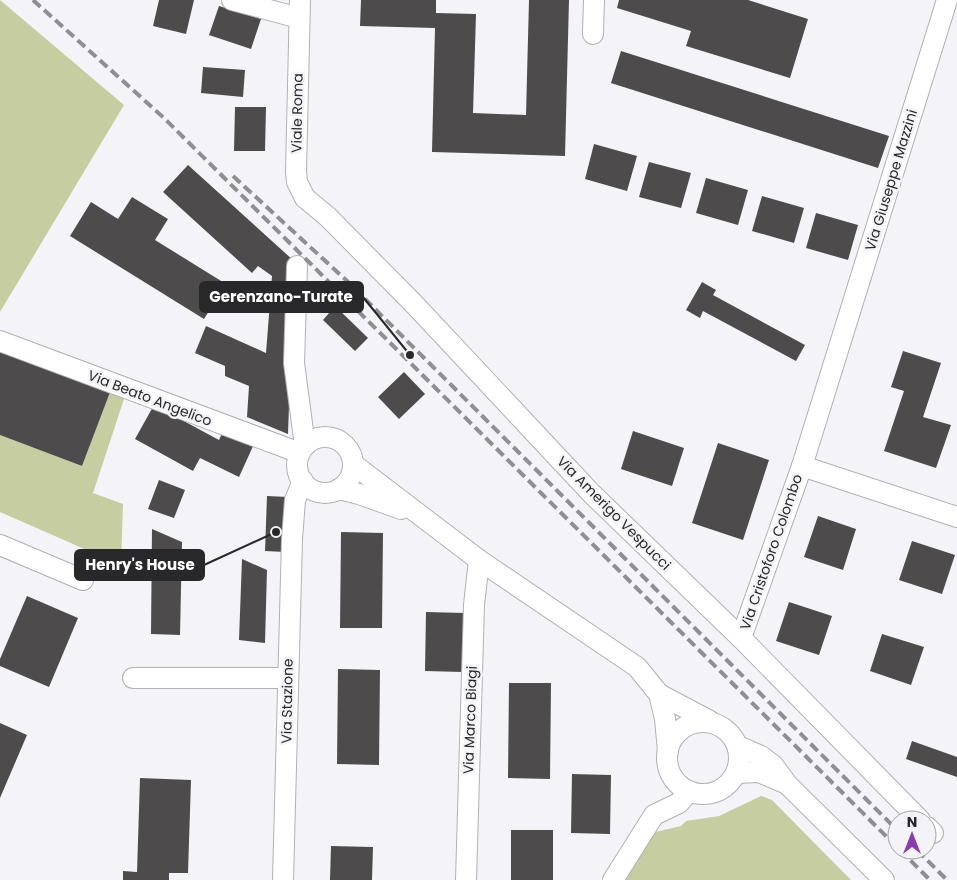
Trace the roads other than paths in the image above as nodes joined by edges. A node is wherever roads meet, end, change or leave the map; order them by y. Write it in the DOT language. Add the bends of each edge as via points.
graph roads {
  1 [pos="232,0"];
  2 [pos="594,0"];
  3 [pos="947,0"];
  4 [pos="299,9"];
  5 [pos="593,34"];
  6 [pos="311,202"];
  7 [pos="296,266"];
  8 [pos="0,341"];
  9 [pos="835,360"];
  10 [pos="309,445"];
  11 [pos="353,464"];
  12 [pos="802,466"];
  13 [pos="310,487"];
  14 [pos="339,489"];
  15 [pos="422,517"];
  16 [pos="957,517"];
  17 [pos="0,545"];
  18 [pos="480,560"];
  19 [pos="83,580"];
  20 [pos="741,638"];
  21 [pos="133,678"];
  22 [pos="287,678"];
  23 [pos="659,694"];
  24 [pos="716,724"];
  25 [pos="738,746"];
  26 [pos="668,751"];
  27 [pos="736,773"];
  28 [pos="787,784"];
  29 [pos="689,791"];
  30 [pos="910,810"];
  31 [pos="283,880"];
  32 [pos="466,880"];
  33 [pos="613,880"];
  34 [pos="884,880"];
  1 -- 4 [label="street, Viale Roma"];
  2 -- 5 [label="street"];
  3 -- 9 [label="street, Via Giuseppe Mazzini"];
  4 -- 6 [label="street, Viale Roma" via="296,182"];
  6 -- 20 [label="street, Via Amerigo Vespucci" via="414,304 592,494"];
  7 -- 10 [label="street" via="294,363"];
  8 -- 10 [label="street, Via Beato Angelico"];
  9 -- 12 [label="street, Via Cristoforo Colombo"];
  10 -- 11 [label="street" via="333,438 350,453"];
  10 -- 13 [label="street" via="298,466"];
  11 -- 14 [label="street" via="349,479"];
  11 -- 15 [label="street"];
  12 -- 16 [label="street, Via Cristoforo Colombo"];
  12 -- 20 [label="street, Via Cristoforo Colombo"];
  13 -- 14 [label="street" via="329,492"];
  13 -- 22 [label="street, Via Stazione" via="294,523 292,539"];
  14 -- 15 [label="street"];
  15 -- 18 [label="street"];
  17 -- 19 [label="street"];
  18 -- 23 [label="street" via="630,660"];
  18 -- 32 [label="street, Via Marco Biagi" via="474,605"];
  20 -- 30 [label="street, Via Amerigo Vespucci"];
  21 -- 22 [label="street"];
  22 -- 31 [label="street, Via Stazione"];
  23 -- 24 [label="street"];
  23 -- 26 [label="street"];
  24 -- 25 [label="street" via="729,732"];
  24 -- 26 [label="street" via="704,722 686,726 673,738"];
  25 -- 27 [label="street" via="740,759"];
  25 -- 28 [label="street" via="768,761"];
  26 -- 29 [label="street" via="672,776"];
  27 -- 28 [label="street" via="759,772"];
  27 -- 29 [label="street" via="719,790 706,794"];
  28 -- 34 [label="street"];
  29 -- 33 [label="street" via="679,804 654,815"];
}
